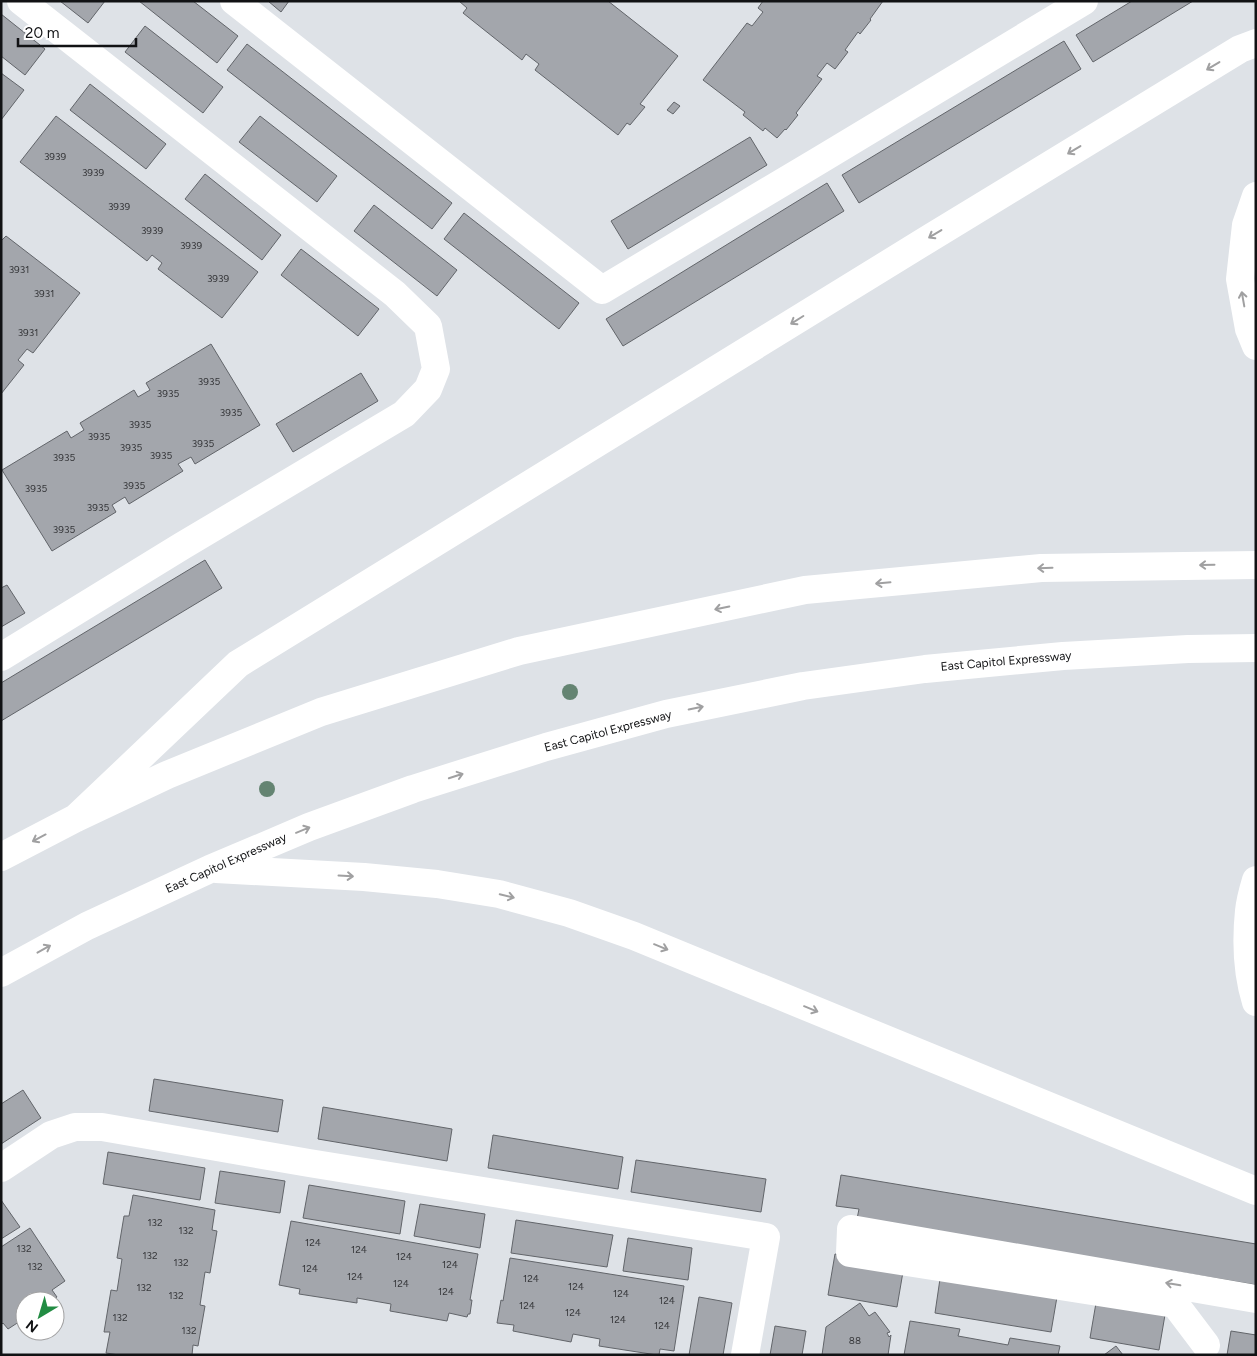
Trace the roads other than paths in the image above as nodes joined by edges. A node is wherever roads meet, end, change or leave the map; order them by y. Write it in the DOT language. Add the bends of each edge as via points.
graph roads {
  1 [pos="21,1"];
  2 [pos="234,1"];
  3 [pos="1084,1"];
  4 [pos="1256,43"];
  5 [pos="1256,196"];
  6 [pos="1256,346"];
  7 [pos="1256,565"];
  8 [pos="1256,648"];
  9 [pos="1,657"];
  10 [pos="76,818"];
  11 [pos="1,857"];
  12 [pos="210,869"];
  13 [pos="1256,880"];
  14 [pos="1,973"];
  15 [pos="1256,1002"];
  16 [pos="1,1168"];
  17 [pos="1256,1191"];
  18 [pos="1136,1287"];
  19 [pos="1209,1290"];
  20 [pos="1256,1299"];
  21 [pos="1206,1350"];
  22 [pos="745,1355"];
  1 -- 9 [label="main road" via="395,294 428,326 436,369 428,389 404,414"];
  2 -- 3 [label="main road" via="602,290"];
  4 -- 10 [label="main road, one-way" via="1240,49 930,238 238,664"];
  6 -- 5 [label="main road, one-way" via="1249,329 1240,279 1246,225"];
  7 -- 10 [label="main road, one-way" via="1041,568 805,590 519,651 321,712 167,775"];
  12 -- 8 [label="main road, East Capitol Expressway, one-way" via="309,827 413,789 666,714 803,686 925,669 1073,655"];
  10 -- 11 [label="main road, one-way"];
  14 -- 12 [label="main road, East Capitol Expressway, one-way" via="87,926"];
  12 -- 17 [label="main road, one-way" via="437,884 499,894 569,913 634,936"];
  13 -- 15 [label="main road" via="1249,910 1248,946 1251,986"];
  16 -- 22 [label="main road" via="51,1135 75,1127 102,1127 766,1237"];
  18 -- 18 [label="main road" via="851,1229 850,1253"];
  19 -- 18 [label="main road, one-way"];
  18 -- 21 [label="main road" via="1175,1304"];
  19 -- 20 [label="main road"];
  19 -- 21 [label="main road"];
}
